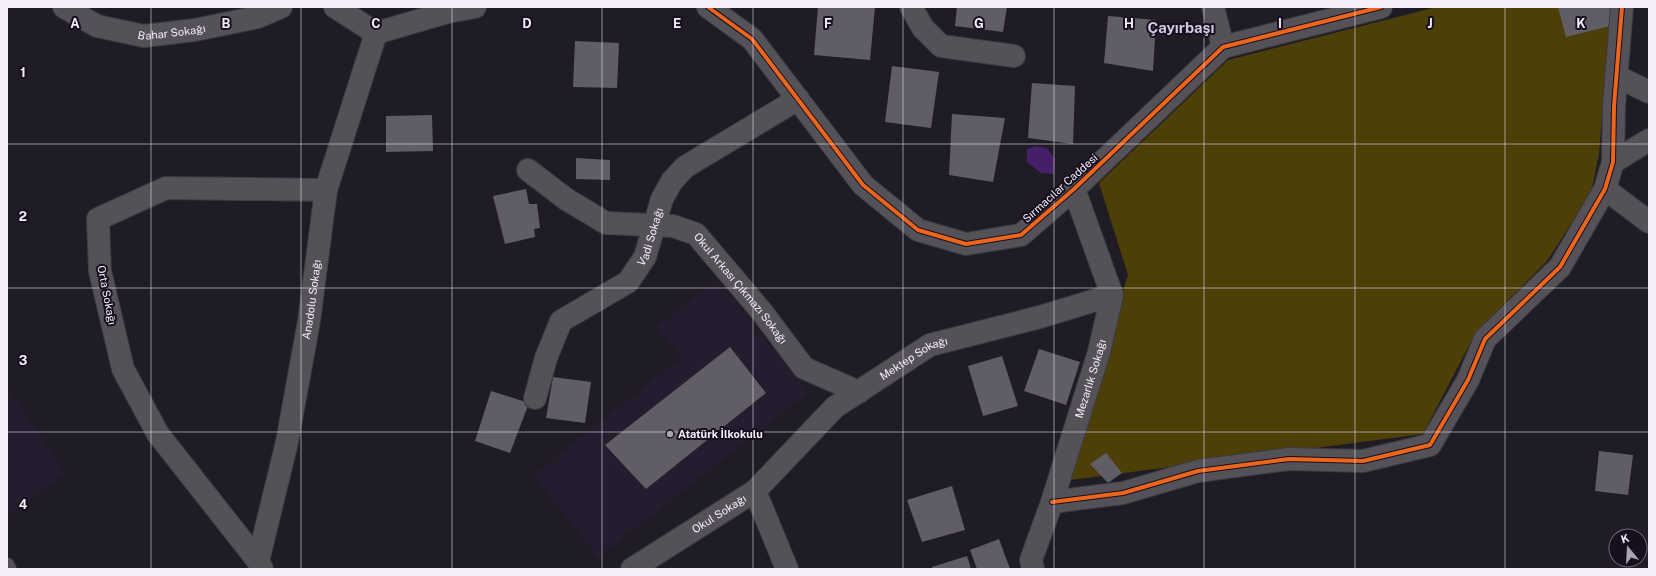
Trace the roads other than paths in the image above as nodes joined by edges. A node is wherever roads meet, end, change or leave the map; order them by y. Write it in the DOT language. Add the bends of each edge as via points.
graph roads {
  1 [pos="64,7"];
  2 [pos="281,7"];
  3 [pos="335,7"];
  4 [pos="475,7"];
  5 [pos="708,7"];
  6 [pos="911,7"];
  7 [pos="1213,7"];
  8 [pos="1381,7"];
  9 [pos="1622,7"];
  10 [pos="376,33"];
  11 [pos="1223,47"];
  12 [pos="1014,56"];
  13 [pos="1616,76"];
  14 [pos="1649,92"];
  15 [pos="798,99"];
  16 [pos="1649,140"];
  17 [pos="1613,162"];
  18 [pos="528,170"];
  19 [pos="1074,189"];
  20 [pos="1605,189"];
  21 [pos="326,190"];
  22 [pos="1649,222"];
  23 [pos="654,225"];
  24 [pos="1112,295"];
  25 [pos="859,392"];
  26 [pos="535,398"];
  27 [pos="755,491"];
  28 [pos="1052,502"];
  29 [pos="7,565"];
  30 [pos="260,565"];
  31 [pos="9,569"];
  32 [pos="632,569"];
  33 [pos="786,569"];
  34 [pos="1033,569"];
  1 -- 2 [label="street, Bahar Sokağı" via="97,26 144,36 195,30 258,17"];
  3 -- 10 [label="street"];
  4 -- 10 [label="street" via="448,12"];
  5 -- 15 [label="street, Sırmacılar Caddesi" via="752,39"];
  6 -- 12 [label="street" via="923,28 941,46"];
  7 -- 11 [label="street"];
  8 -- 11 [label="street, Sırmacılar Caddesi"];
  9 -- 13 [label="street"];
  10 -- 21 [label="street, Anadolu Sokağı"];
  11 -- 19 [label="street, Sırmacılar Caddesi"];
  13 -- 14 [label="street"];
  13 -- 17 [label="street"];
  15 -- 19 [label="street, Sırmacılar Caddesi" via="862,185 918,230 966,244 1021,235"];
  15 -- 23 [label="street, Vadi Sokağı" via="685,167 672,181 662,199"];
  16 -- 17 [label="street"];
  17 -- 20 [label="street"];
  18 -- 23 [label="street, Okul Arkası Çıkmazı Sokağı" via="566,199 606,223"];
  19 -- 24 [label="street"];
  20 -- 22 [label="street"];
  20 -- 28 [label="street" via="1560,267 1485,339 1468,380 1430,445 1363,461 1289,459 1198,471 1123,493"];
  21 -- 30 [label="street, Anadolu Sokağı" via="309,322 287,442"];
  21 -- 30 [label="street, Orta Sokağı" via="166,188 98,219 100,271 123,369 158,434"];
  23 -- 25 [label="street, Okul Arkası Çıkmazı Sokağı" via="673,226 696,234 762,312 804,368"];
  23 -- 26 [label="street, Vadi Sokağı" via="645,257 628,282 561,321 546,358"];
  24 -- 25 [label="street, Mektep Sokağı" via="1040,317 930,345"];
  24 -- 28 [label="street, Mezarlık Sokağı" via="1099,352"];
  25 -- 27 [label="street, Mektep Sokağı" via="835,407"];
  27 -- 32 [label="street, Okul Sokağı"];
  27 -- 33 [label="street, Okul Sokağı"];
  28 -- 34 [label="street, Mezarlık Sokağı" via="1031,560"];
  29 -- 31 [label="lane"];
}
